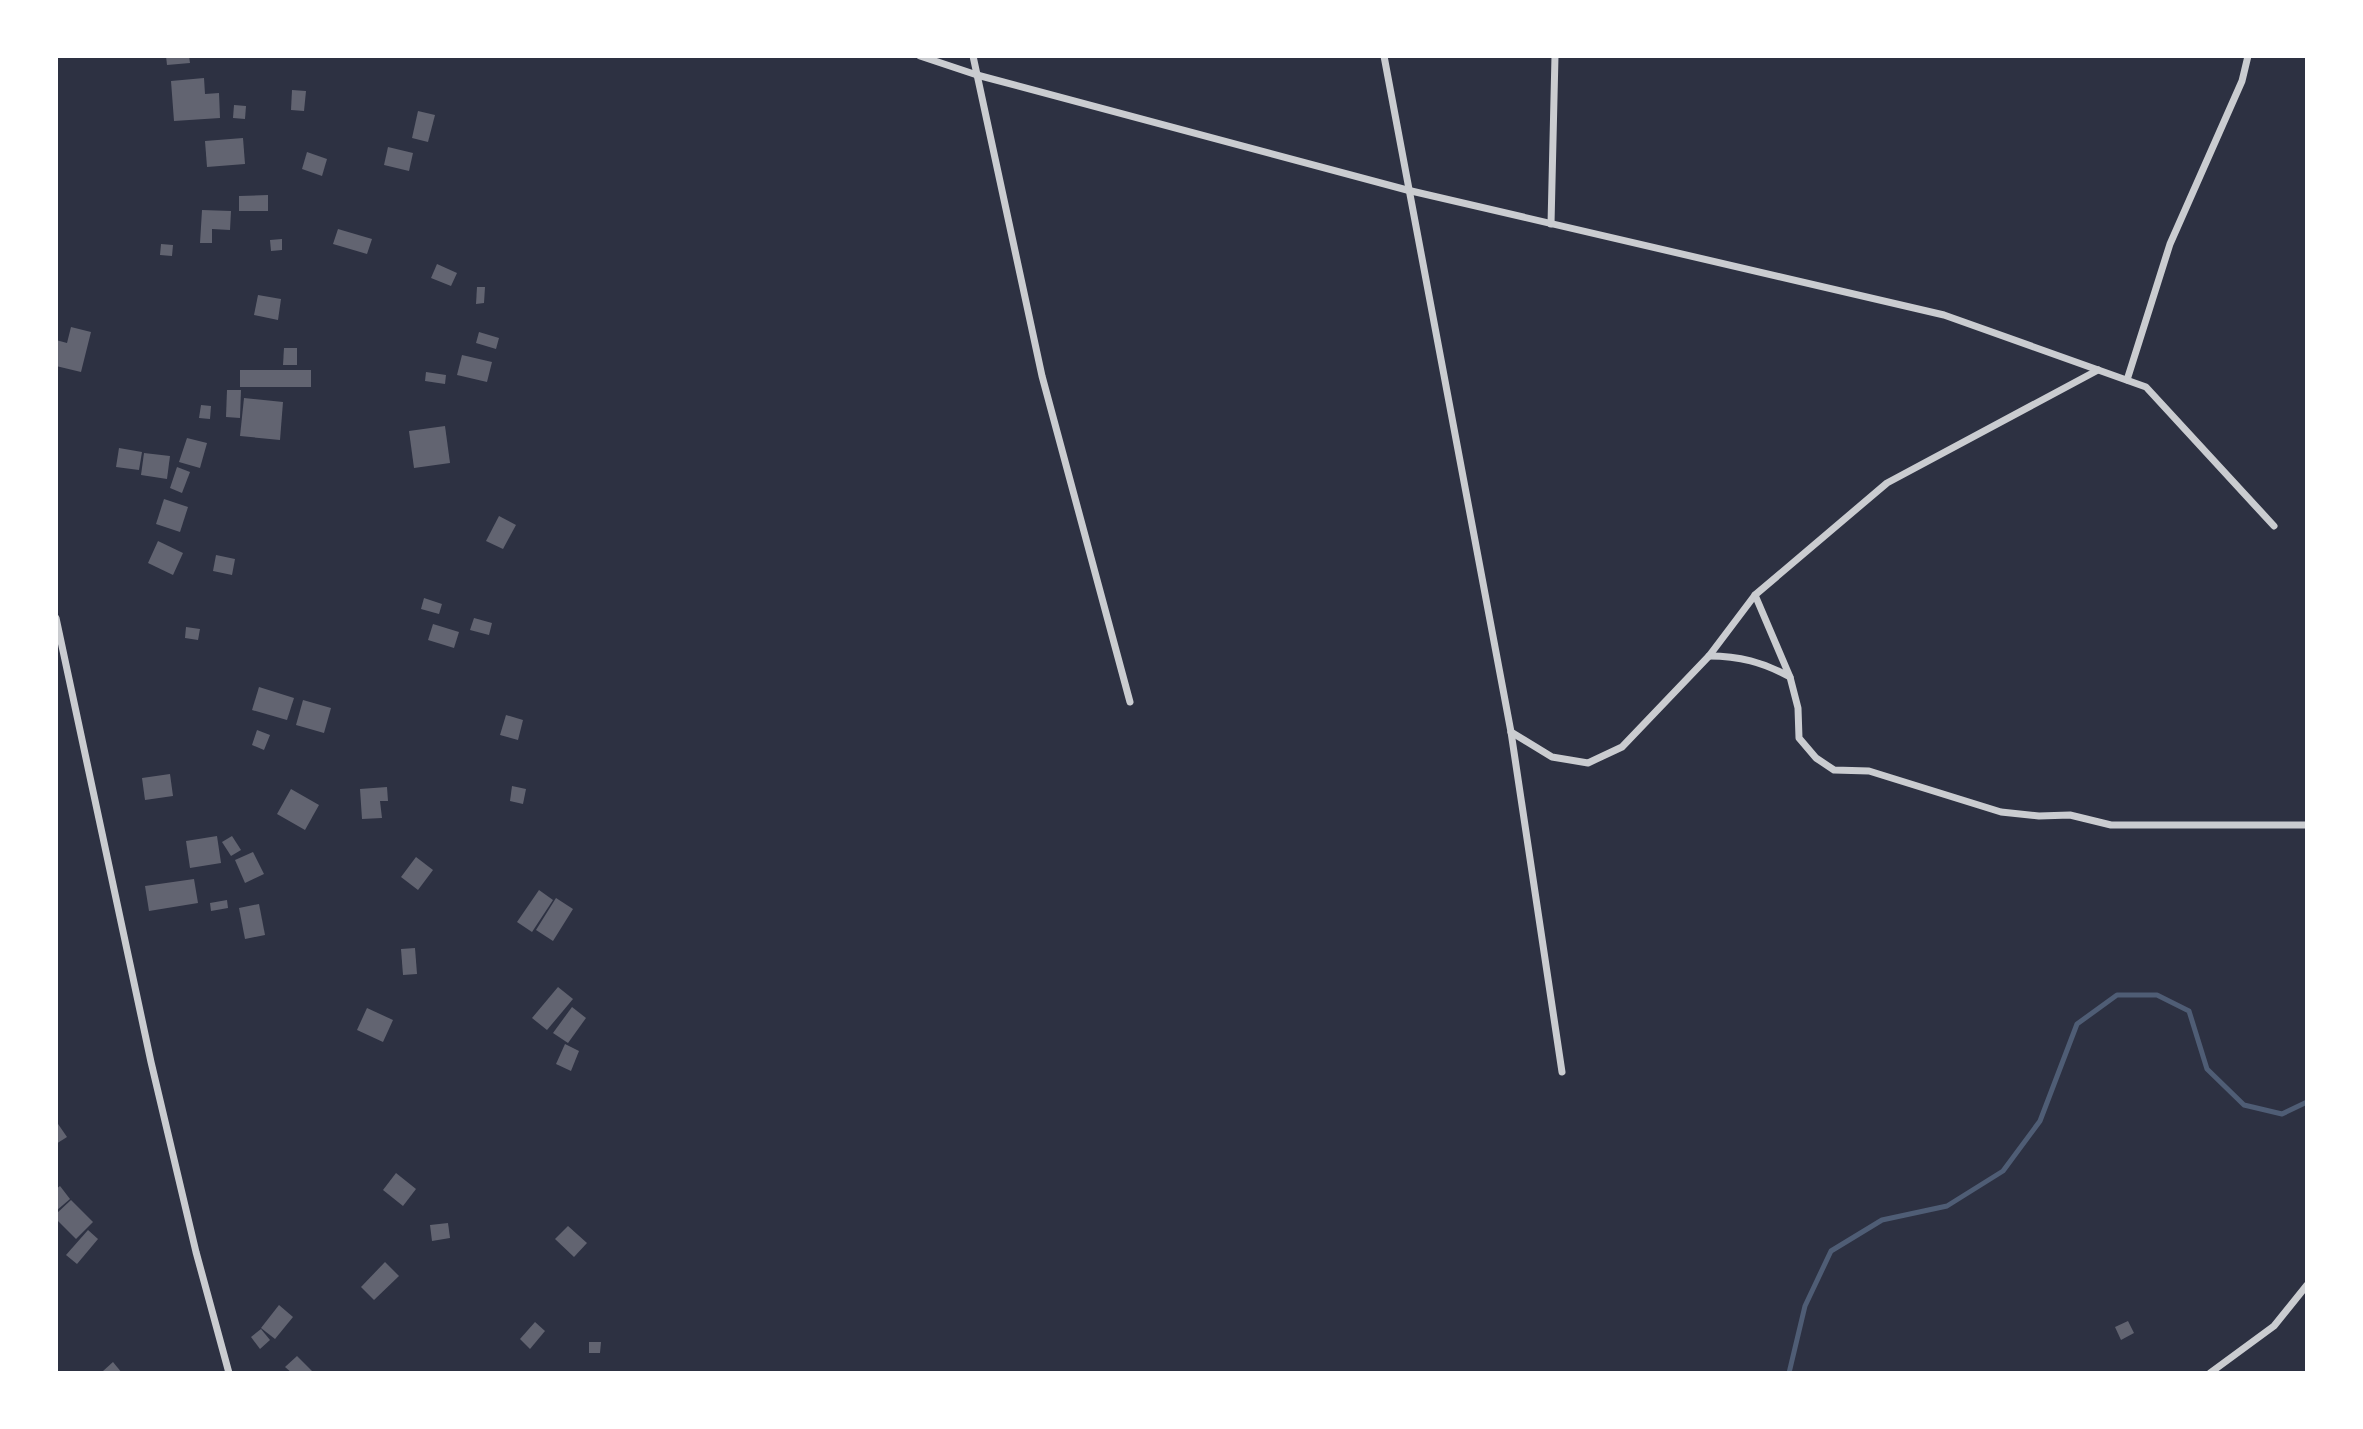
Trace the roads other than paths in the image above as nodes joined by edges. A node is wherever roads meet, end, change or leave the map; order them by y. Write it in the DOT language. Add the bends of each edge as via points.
graph roads {
  1 [pos="920,56"];
  2 [pos="973,56"];
  3 [pos="1384,56"];
  4 [pos="1555,56"];
  5 [pos="2248,56"];
  6 [pos="977,75"];
  7 [pos="1407,190"];
  8 [pos="1551,224"];
  9 [pos="2098,370"];
  10 [pos="2127,380"];
  11 [pos="2274,526"];
  12 [pos="1755,594"];
  13 [pos="56,618"];
  14 [pos="1709,656"];
  15 [pos="1790,677"];
  16 [pos="1130,702"];
  17 [pos="1511,732"];
  18 [pos="2307,825"];
  19 [pos="1562,1072"];
  20 [pos="2307,1285"];
  21 [pos="229,1373"];
  22 [pos="2210,1373"];
  1 -- 6 [label="street"];
  2 -- 6 [label="street"];
  3 -- 7 [label="street"];
  4 -- 8 [label="street"];
  5 -- 10 [label="street" via="2242,81 2170,244"];
  6 -- 7 [label="street"];
  6 -- 16 [label="street" via="1042,376"];
  7 -- 8 [label="street"];
  7 -- 17 [label="street"];
  8 -- 9 [label="street" via="1944,315"];
  9 -- 10 [label="street"];
  9 -- 12 [label="street" via="1887,483"];
  10 -- 11 [label="street" via="2146,387"];
  12 -- 14 [label="street"];
  12 -- 15 [label="street"];
  13 -- 21 [label="street" via="151,1062"];
  14 -- 15 [label="street" via="1736,656"];
  14 -- 17 [label="street" via="1622,747 1588,763 1552,757"];
  15 -- 18 [label="street" via="1799,738 1834,770 1869,771 2001,812 2070,815 2111,825"];
  17 -- 19 [label="street"];
  20 -- 22 [label="street" via="2274,1326"];
}
